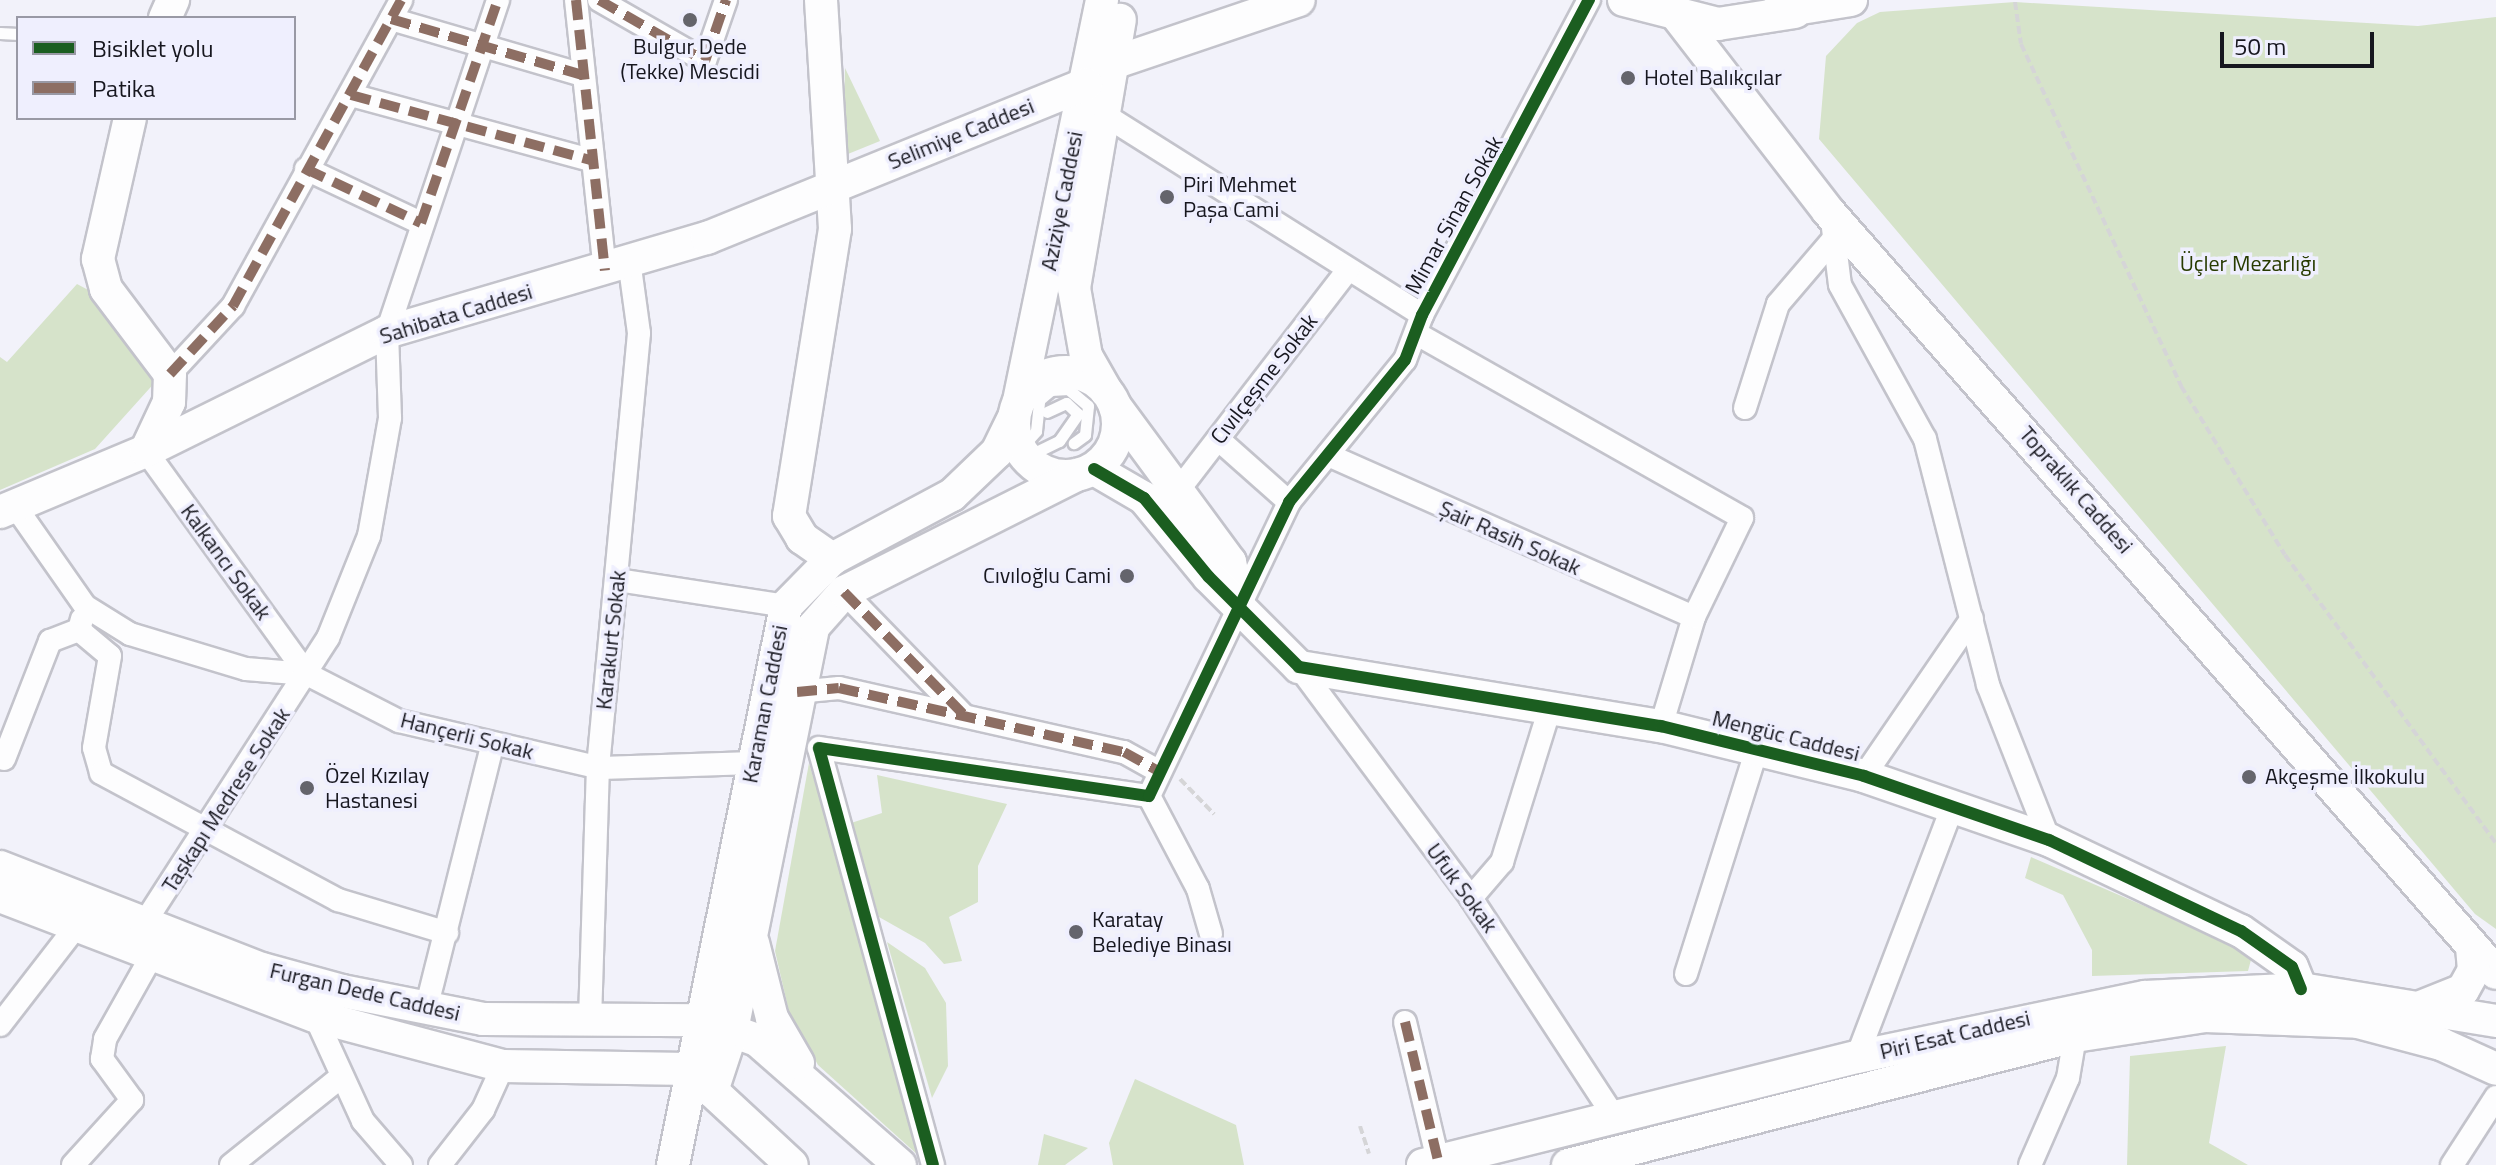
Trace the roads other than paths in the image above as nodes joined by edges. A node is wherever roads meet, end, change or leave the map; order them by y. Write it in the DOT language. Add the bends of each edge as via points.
graph roads {
  1 [pos="498,0"];
  2 [pos="576,0"];
  3 [pos="599,0"];
  4 [pos="726,0"];
  5 [pos="821,0"];
  6 [pos="1102,0"];
  7 [pos="1124,0"];
  8 [pos="1299,0"];
  9 [pos="1589,0"];
  10 [pos="1624,0"];
  11 [pos="1707,0"];
  12 [pos="1851,0"];
  13 [pos="396,9"];
  14 [pos="1670,9"];
  15 [pos="1795,12"];
  16 [pos="481,41"];
  17 [pos="1113,63"];
  18 [pos="583,75"];
  19 [pos="1086,84"];
  20 [pos="351,95"];
  21 [pos="1103,114"];
  22 [pos="129,120"];
  23 [pos="452,124"];
  24 [pos="590,160"];
  25 [pos="306,169"];
  26 [pos="835,184"];
  27 [pos="421,223"];
  28 [pos="1833,223"];
  29 [pos="617,265"];
  30 [pos="1348,270"];
  31 [pos="1420,325"];
  32 [pos="387,332"];
  33 [pos="170,374"];
  34 [pos="1110,398"];
  35 [pos="1745,408"];
  36 [pos="1027,410"];
  37 [pos="1218,439"];
  38 [pos="146,451"];
  39 [pos="1023,453"];
  40 [pos="1328,455"];
  41 [pos="1082,462"];
  42 [pos="1180,488"];
  43 [pos="1289,502"];
  44 [pos="8,509"];
  45 [pos="832,559"];
  46 [pos="618,580"];
  47 [pos="844,592"];
  48 [pos="1238,600"];
  49 [pos="85,606"];
  50 [pos="786,606"];
  51 [pos="1694,617"];
  52 [pos="1972,618"];
  53 [pos="79,630"];
  54 [pos="1299,667"];
  55 [pos="307,674"];
  56 [pos="797,692"];
  57 [pos="1550,708"];
  58 [pos="965,716"];
  59 [pos="1661,726"];
  60 [pos="493,743"];
  61 [pos="1757,749"];
  62 [pos="4,759"];
  63 [pos="753,763"];
  64 [pos="598,767"];
  65 [pos="1162,768"];
  66 [pos="1864,776"];
  67 [pos="1149,796"];
  68 [pos="1953,806"];
  69 [pos="211,825"];
  70 [pos="2049,840"];
  71 [pos="0,867"];
  72 [pos="0,896"];
  73 [pos="1471,898"];
  74 [pos="143,925"];
  75 [pos="75,928"];
  76 [pos="751,930"];
  77 [pos="447,933"];
  78 [pos="1211,934"];
  79 [pos="2472,946"];
  80 [pos="151,957"];
  81 [pos="2496,973"];
  82 [pos="1686,974"];
  83 [pos="2301,989"];
  84 [pos="2420,1006"];
  85 [pos="426,1009"];
  86 [pos="315,1016"];
  87 [pos="590,1020"];
  88 [pos="701,1020"];
  89 [pos="2496,1021"];
  90 [pos="1405,1022"];
  91 [pos="0,1025"];
  92 [pos="732,1030"];
  93 [pos="2075,1036"];
  94 [pos="1857,1057"];
  95 [pos="503,1066"];
  96 [pos="689,1069"];
  97 [pos="2496,1069"];
  98 [pos="341,1077"];
  99 [pos="810,1083"];
  100 [pos="712,1091"];
  101 [pos="2496,1097"];
  102 [pos="1615,1118"];
  103 [pos="1430,1163"];
  104 [pos="73,1165"];
  105 [pos="231,1165"];
  106 [pos="401,1165"];
  107 [pos="440,1165"];
  108 [pos="673,1165"];
  109 [pos="792,1165"];
  110 [pos="900,1165"];
  111 [pos="933,1165"];
  112 [pos="1568,1165"];
  113 [pos="2030,1165"];
  114 [pos="2452,1165"];
  1 -- 16 [label="street, Taşkapı Medrese Sokak"];
  2 -- 18 [label="street, Karakurt Sokak"];
  3 -- 4 [label="street" via="705,61"];
  5 -- 26 [label="main road"];
  6 -- 19 [label="main road, Aziziye Caddesi"];
  7 -- 17 [label="main road, Aziziye Caddesi"];
  8 -- 17 [label="main road"];
  9 -- 31 [label="street, Mimar Sinan Sokak"];
  10 -- 14 [label="main road"];
  11 -- 15 [label="main road" via="1743,11"];
  12 -- 15 [label="main road"];
  13 -- 16 [label="street"];
  13 -- 20 [label="street"];
  14 -- 15 [label="main road" via="1718,24"];
  14 -- 28 [label="main road, Topraklık Caddesi"];
  16 -- 18 [label="street"];
  16 -- 23 [label="street, Taşkapı Medrese Sokak"];
  17 -- 21 [label="main road, Aziziye Caddesi"];
  18 -- 24 [label="street, Karakurt Sokak"];
  19 -- 26 [label="main road, Selimiye Caddesi"];
  19 -- 36 [label="main road, Aziziye Caddesi"];
  20 -- 23 [label="street"];
  20 -- 25 [label="street"];
  21 -- 30 [label="street"];
  21 -- 34 [label="main road, Aziziye Caddesi" via="1074,288 1086,356"];
  22 -- 33 [label="main road" via="101,230 100,274"];
  23 -- 24 [label="street"];
  23 -- 27 [label="street, Taşkapı Medrese Sokak"];
  24 -- 29 [label="street, Karakurt Sokak"];
  25 -- 27 [label="street"];
  25 -- 33 [label="street" via="233,306"];
  26 -- 29 [label="main road, Sahibata Caddesi" via="707,238"];
  26 -- 45 [label="main road" via="835,229 789,516 802,538"];
  27 -- 32 [label="street, Taşkapı Medrese Sokak"];
  28 -- 35 [label="street" via="1778,304"];
  28 -- 52 [label="street" via="1846,298 1925,439"];
  28 -- 79 [label="main road, Topraklık Caddesi"];
  29 -- 32 [label="main road, Sahibata Caddesi"];
  29 -- 46 [label="street, Karakurt Sokak" via="639,333"];
  30 -- 31 [label="street"];
  30 -- 37 [label="street, Cıvılçeşme Sokak"];
  31 -- 40 [label="street, Mimar Sinan Sokak"];
  31 -- 51 [label="street" via="1742,518"];
  32 -- 38 [label="main road, Sahibata Caddesi"];
  32 -- 55 [label="street, Taşkapı Medrese Sokak" via="390,418 369,536"];
  33 -- 38 [label="main road" via="169,402"];
  34 -- 36 [label="main road" via="1092,379 1059,373"];
  34 -- 41 [label="main road" via="1115,441"];
  34 -- 42 [label="main road, Aziziye Caddesi"];
  36 -- 39 [label="main road"];
  36 -- 39 [label="lane" via="1066,403 1078,414 1059,441"];
  36 -- 45 [label="main road, Aziziye Caddesi" via="997,452 952,495"];
  37 -- 42 [label="street, Cıvılçeşme Sokak"];
  37 -- 43 [label="street"];
  38 -- 44 [label="main road, Sahibata Caddesi"];
  38 -- 55 [label="street, Kalkancı Sokak"];
  39 -- 41 [label="main road" via="1044,472"];
  39 -- 41 [label="lane" via="1036,431 1039,400 1051,390 1068,389 1088,406"];
  40 -- 43 [label="street, Mimar Sinan Sokak"];
  40 -- 51 [label="street, Şair Rasih Sokak"];
  41 -- 47 [label="main road"];
  41 -- 48 [label="main road" via="1144,498 1209,577"];
  42 -- 48 [label="main road, Aziziye Caddesi" via="1230,562"];
  43 -- 48 [label="street, Mimar Sinan Sokak"];
  44 -- 49 [label="street, Hançerli Sokak"];
  45 -- 50 [label="main road, Karaman Caddesi"];
  46 -- 50 [label="street"];
  46 -- 64 [label="street, Karakurt Sokak"];
  47 -- 56 [label="main road, Karaman Caddesi" via="813,627"];
  47 -- 58 [label="street"];
  48 -- 54 [label="main road"];
  48 -- 65 [label="street, Mimar Sinan Sokak"];
  49 -- 53 [label="street"];
  49 -- 55 [label="street, Hançerli Sokak" via="130,634 246,669"];
  50 -- 63 [label="main road, Karaman Caddesi"];
  51 -- 59 [label="street"];
  52 -- 66 [label="street"];
  52 -- 70 [label="street" via="1988,685"];
  53 -- 62 [label="street" via="50,641"];
  53 -- 69 [label="street" via="110,656 93,761 101,773"];
  54 -- 57 [label="main road, Mengüc Caddesi"];
  54 -- 73 [label="street, Ufuk Sokak"];
  55 -- 60 [label="street, Hançerli Sokak" via="399,721"];
  55 -- 69 [label="street, Taşkapı Medrese Sokak"];
  56 -- 58 [label="street" via="839,688"];
  56 -- 76 [label="main road, Karaman Caddesi"];
  57 -- 59 [label="main road, Mengüc Caddesi"];
  57 -- 73 [label="street" via="1502,862"];
  58 -- 65 [label="street" via="1124,752"];
  59 -- 61 [label="main road, Mengüc Caddesi"];
  60 -- 64 [label="street, Hançerli Sokak"];
  60 -- 77 [label="street"];
  61 -- 66 [label="main road, Mengüc Caddesi"];
  61 -- 82 [label="street"];
  63 -- 64 [label="street, Hançerli Sokak"];
  63 -- 88 [label="main road, Karaman Caddesi"];
  64 -- 87 [label="street, Karakurt Sokak"];
  65 -- 67 [label="street, Mimar Sinan Sokak"];
  66 -- 68 [label="main road, Mengüc Caddesi"];
  67 -- 78 [label="street" via="1198,889"];
  67 -- 111 [label="street" via="819,748"];
  68 -- 70 [label="main road, Mengüc Caddesi"];
  68 -- 94 [label="street"];
  69 -- 74 [label="street, Taşkapı Medrese Sokak"];
  69 -- 77 [label="street" via="338,900"];
  70 -- 83 [label="main road, Mengüc Caddesi" via="2241,931 2292,967"];
  71 -- 74 [label="main road, Furgan Dede Caddesi"];
  72 -- 75 [label="main road, Furgan Dede Caddesi"];
  73 -- 102 [label="street, Ufuk Sokak"];
  74 -- 85 [label="main road, Furgan Dede Caddesi" via="262,969"];
  75 -- 80 [label="main road, Furgan Dede Caddesi"];
  75 -- 91 [label="street"];
  76 -- 92 [label="main road, Karaman Caddesi"];
  76 -- 99 [label="main road" via="772,1018"];
  77 -- 85 [label="street"];
  79 -- 81 [label="main road, Topraklık Caddesi"];
  79 -- 84 [label="main road" via="2474,970 2463,990"];
  80 -- 86 [label="main road, Furgan Dede Caddesi"];
  80 -- 104 [label="street" via="105,1039 102,1059 132,1100"];
  83 -- 84 [label="main road, Piri Esat Caddesi"];
  83 -- 94 [label="main road, Piri Esat Caddesi" via="2145,997"];
  84 -- 89 [label="main road, Piri Esat Caddesi"];
  85 -- 87 [label="main road, Furgan Dede Caddesi" via="483,1019"];
  86 -- 95 [label="main road, Furgan Dede Caddesi"];
  86 -- 98 [label="street"];
  87 -- 88 [label="main road, Furgan Dede Caddesi"];
  88 -- 92 [label="main road"];
  88 -- 96 [label="main road, Karaman Caddesi"];
  90 -- 103 [label="street"];
  92 -- 99 [label="main road"];
  92 -- 100 [label="main road, Karaman Caddesi"];
  93 -- 97 [label="main road, Piri Esat Caddesi" via="2205,1016 2316,1017 2401,1032"];
  93 -- 112 [label="main road, Piri Esat Caddesi"];
  93 -- 113 [label="street" via="2068,1078"];
  94 -- 102 [label="main road, Piri Esat Caddesi"];
  95 -- 96 [label="main road, Furgan Dede Caddesi"];
  95 -- 107 [label="street" via="483,1110"];
  96 -- 100 [label="main road"];
  96 -- 108 [label="main road, Karaman Caddesi"];
  98 -- 105 [label="street"];
  98 -- 106 [label="street" via="363,1121"];
  99 -- 110 [label="main road"];
  100 -- 109 [label="main road"];
  101 -- 114 [label="street"];
  102 -- 103 [label="main road, Piri Esat Caddesi"];
}
